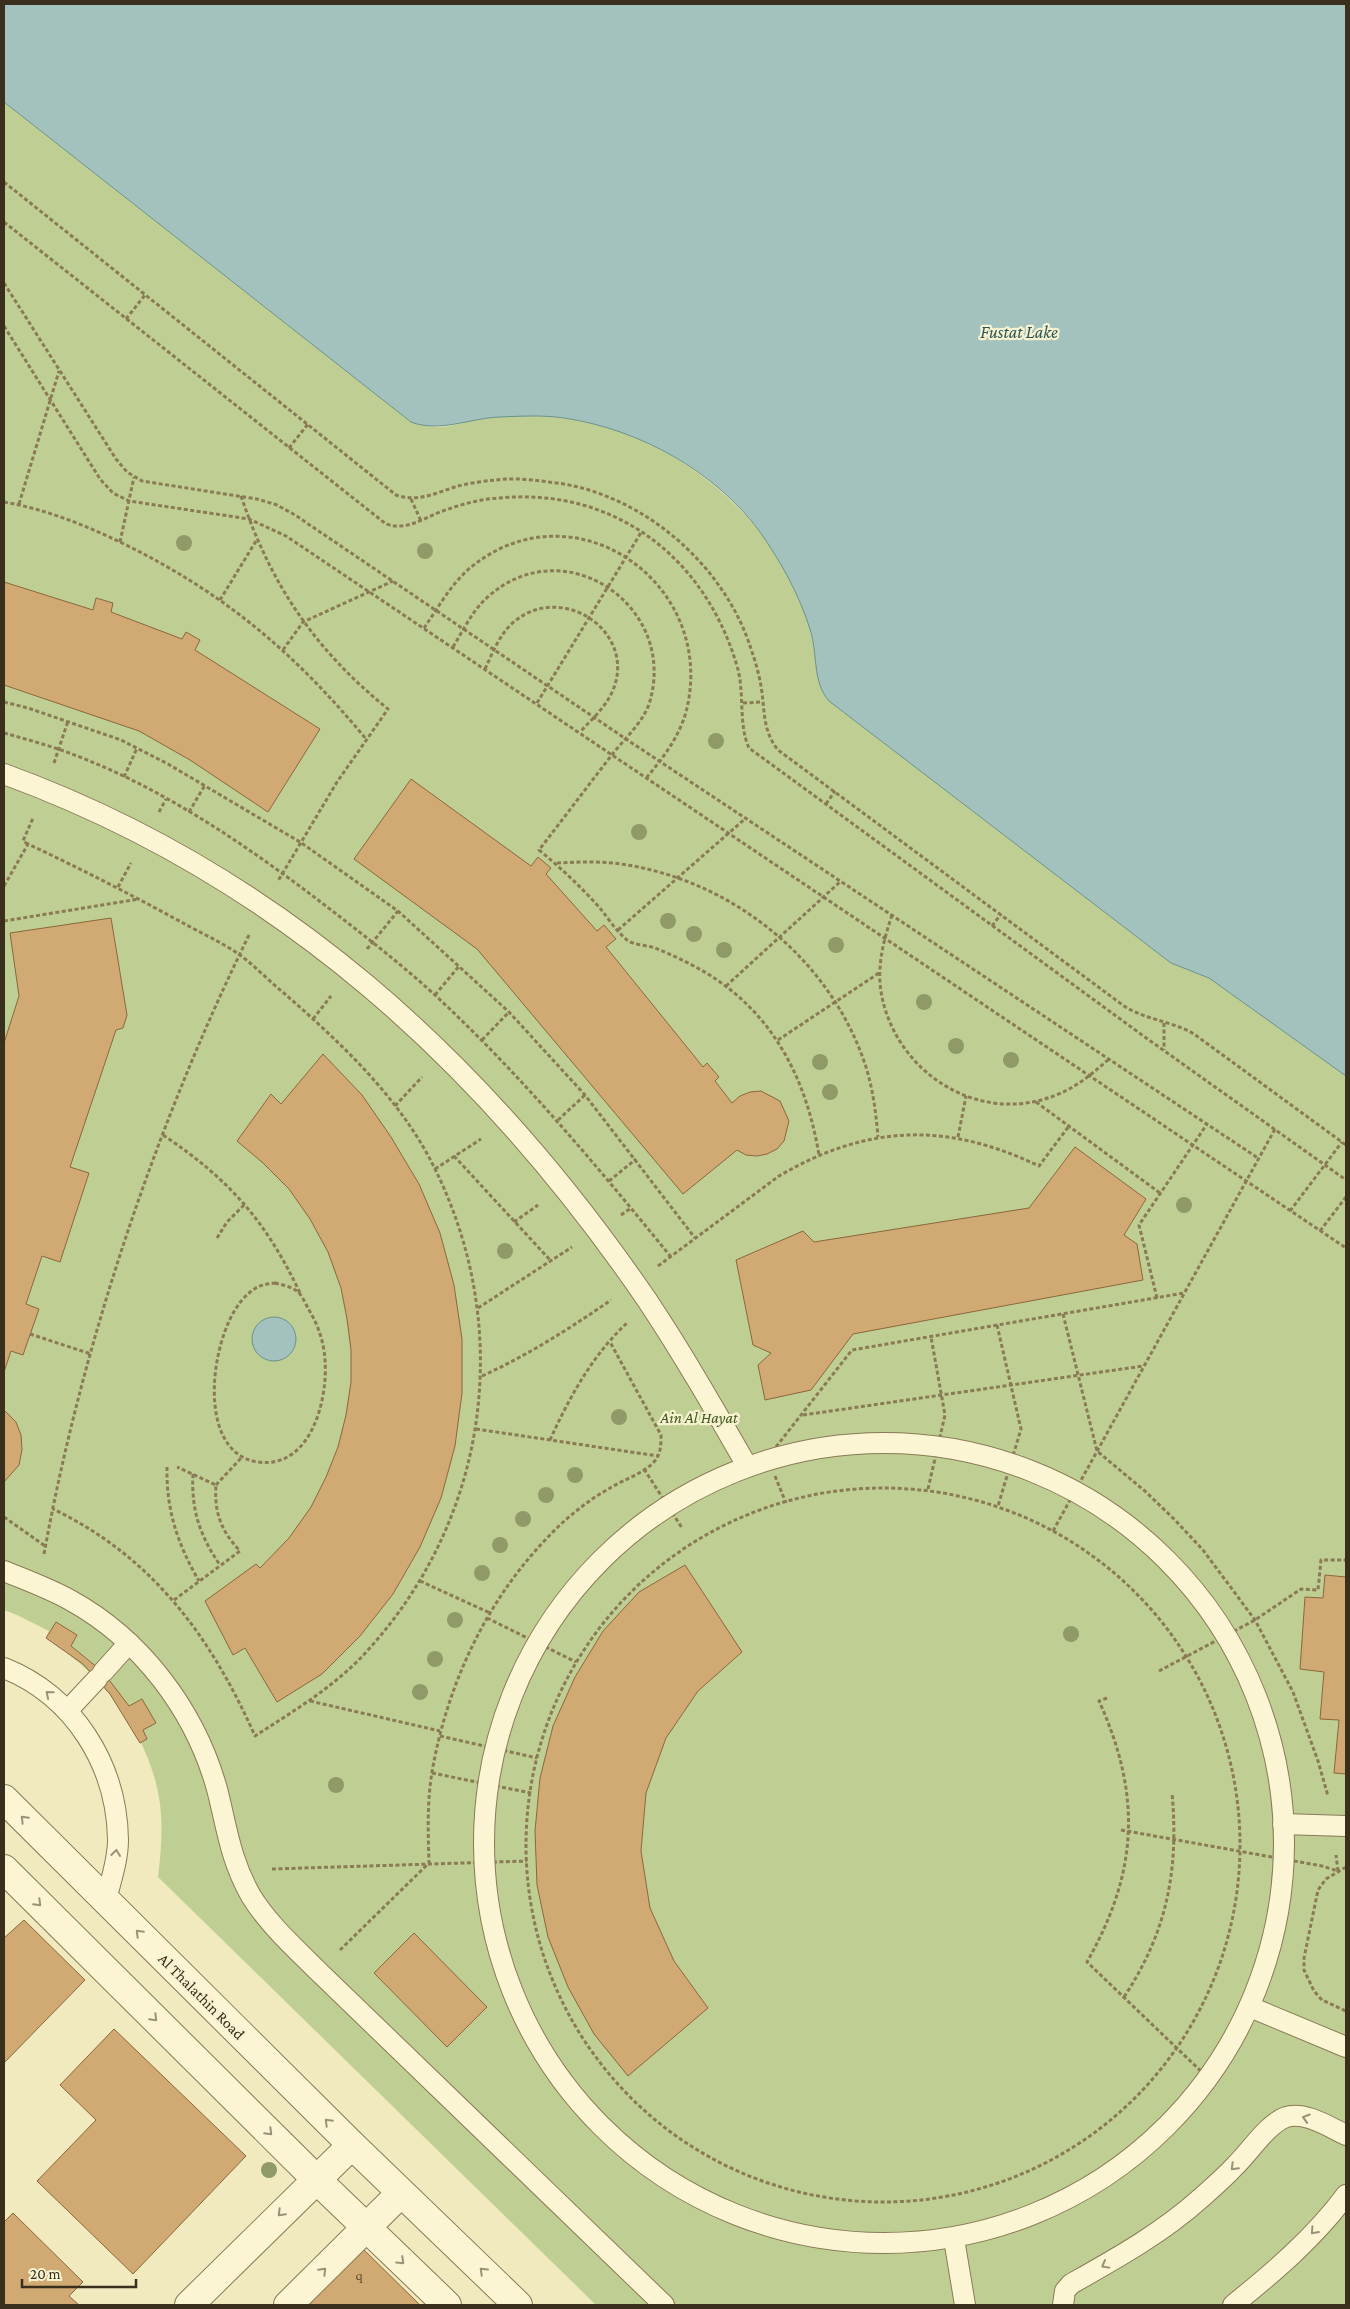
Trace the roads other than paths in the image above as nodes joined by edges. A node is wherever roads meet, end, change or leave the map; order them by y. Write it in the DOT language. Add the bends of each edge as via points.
graph roads {
  1 [pos="4,774"];
  2 [pos="746,1466"];
  3 [pos="4,1571"];
  4 [pos="129,1644"];
  5 [pos="4,1668"];
  6 [pos="68,1710"];
  7 [pos="4,1798"];
  8 [pos="1283,1824"];
  9 [pos="1340,1825"];
  10 [pos="4,1869"];
  11 [pos="106,1900"];
  12 [pos="1250,2007"];
  13 [pos="1346,2048"];
  14 [pos="1346,2135"];
  15 [pos="352,2145"];
  16 [pos="316,2179"];
  17 [pos="401,2193"];
  18 [pos="1346,2195"];
  19 [pos="366,2227"];
  20 [pos="954,2239"];
  21 [pos="188,2305"];
  22 [pos="288,2305"];
  23 [pos="447,2305"];
  24 [pos="518,2305"];
  25 [pos="664,2305"];
  26 [pos="965,2305"];
  27 [pos="1064,2305"];
  28 [pos="1233,2305"];
  1 -- 2 [label="lane" via="95,810 212,872 351,971 444,1054 508,1120 597,1230 700,1383"];
  2 -- 8 [label="lane" via="835,1445 895,1442 938,1446 1011,1464 1074,1492 1111,1514 1175,1569 1226,1636 1245,1671 1272,1745 1280,1784"];
  2 -- 20 [label="lane" via="667,1505 614,1546 581,1580 537,1643 512,1694 488,1784 484,1861 497,1944 526,2022 547,2059 600,2124 664,2178 740,2217 824,2240 911,2244"];
  3 -- 4 [label="lane" via="70,1600"];
  4 -- 6 [label="lane"];
  4 -- 25 [label="lane" via="174,1695 191,1725 217,1788 229,1845 238,1870 268,1920"];
  6 -- 5 [label="lane, one-way" via="42,1688"];
  11 -- 6 [label="lane, one-way" via="118,1842 116,1812 110,1783 99,1755"];
  11 -- 7 [label="street, Al Thalathin Road, one-way"];
  8 -- 9 [label="lane"];
  8 -- 12 [label="lane" via="1281,1898 1264,1972"];
  10 -- 16 [label="street, one-way"];
  15 -- 11 [label="street, Al Thalathin Road, one-way"];
  12 -- 13 [label="lane"];
  12 -- 20 [label="lane" via="1232,2044 1183,2111 1122,2167 1051,2209 1012,2224"];
  14 -- 27 [label="lane, one-way" via="1304,2116 1275,2122 1200,2199 1162,2229 1071,2284 1065,2291"];
  15 -- 16 [label="street"];
  15 -- 17 [label="street, Al Thalathin Road"];
  16 -- 19 [label="street"];
  16 -- 21 [label="street, one-way"];
  17 -- 19 [label="street"];
  24 -- 17 [label="street, Al Thalathin Road, one-way"];
  18 -- 28 [label="lane, one-way" via="1270,2275"];
  22 -- 19 [label="street, one-way"];
  19 -- 23 [label="street, one-way"];
  20 -- 26 [label="lane"];
}
